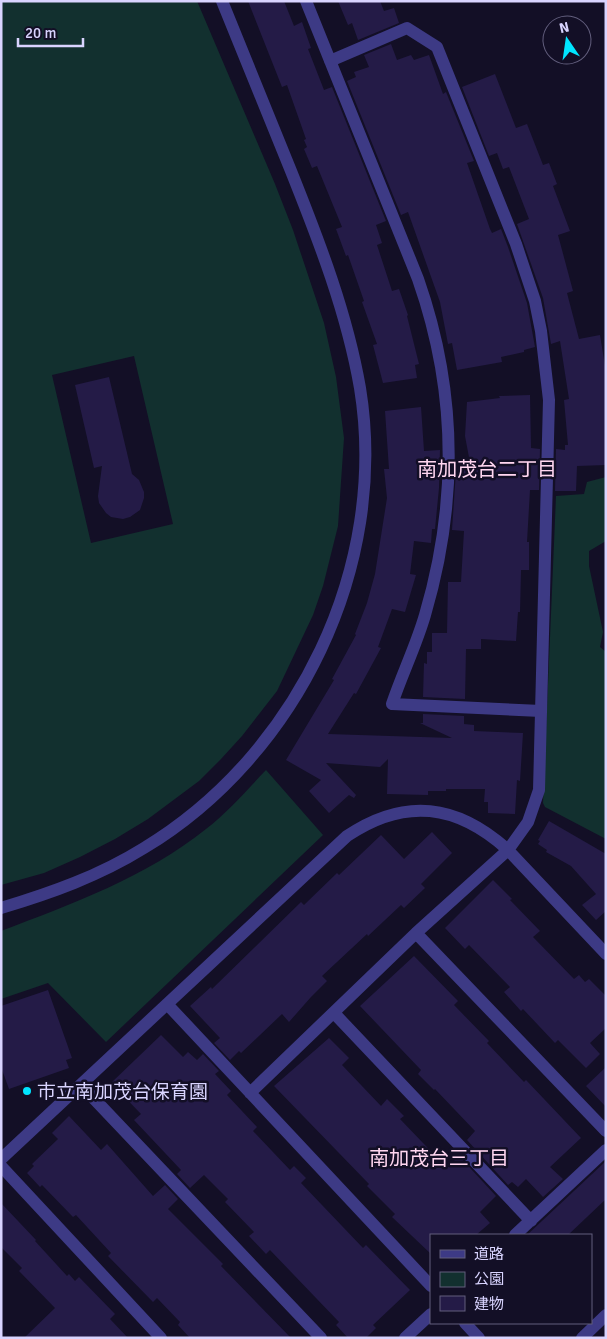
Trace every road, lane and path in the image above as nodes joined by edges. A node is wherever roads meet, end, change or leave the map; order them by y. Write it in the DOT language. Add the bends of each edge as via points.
graph roads {
  1 [pos="222,1"];
  2 [pos="306,1"];
  3 [pos="330,61"];
  4 [pos="541,711"];
  5 [pos="508,850"];
  6 [pos="1,908"];
  7 [pos="416,933"];
  8 [pos="606,954"];
  9 [pos="167,1004"];
  10 [pos="334,1013"];
  11 [pos="80,1085"];
  12 [pos="250,1093"];
  13 [pos="606,1131"];
  14 [pos="606,1150"];
  15 [pos="1,1158"];
  16 [pos="1,1166"];
  17 [pos="531,1221"];
  18 [pos="516,1234"];
  19 [pos="430,1285"];
  20 [pos="430,1315"];
  21 [pos="606,1315"];
  22 [pos="466,1324"];
  23 [pos="161,1338"];
  24 [pos="321,1338"];
  25 [pos="405,1338"];
  26 [pos="479,1338"];
  27 [pos="582,1338"];
  1 -- 6 [label="street" via="323,252 353,354 361,399 365,463 358,537 350,572 309,675 280,721 233,778 146,848 70,885"];
  2 -- 3 [label="street"];
  3 -- 4 [label="street" via="406,28 437,47 526,272 541,331 549,400"];
  3 -- 4 [label="street" via="428,309 447,407 448,477 442,547 425,617 392,704"];
  4 -- 5 [label="street" via="539,790 528,822"];
  5 -- 7 [label="street"];
  5 -- 8 [label="street"];
  5 -- 9 [label="street" via="472,823 441,813 409,811 379,818 347,836"];
  7 -- 10 [label="street"];
  7 -- 13 [label="street"];
  9 -- 11 [label="street"];
  9 -- 12 [label="street"];
  10 -- 12 [label="street"];
  10 -- 17 [label="street"];
  11 -- 15 [label="street"];
  11 -- 24 [label="street"];
  12 -- 19 [label="street"];
  14 -- 17 [label="street"];
  16 -- 23 [label="street"];
  17 -- 18 [label="street"];
  20 -- 25 [label="street"];
  21 -- 27 [label="street"];
  22 -- 26 [label="street"];
}
